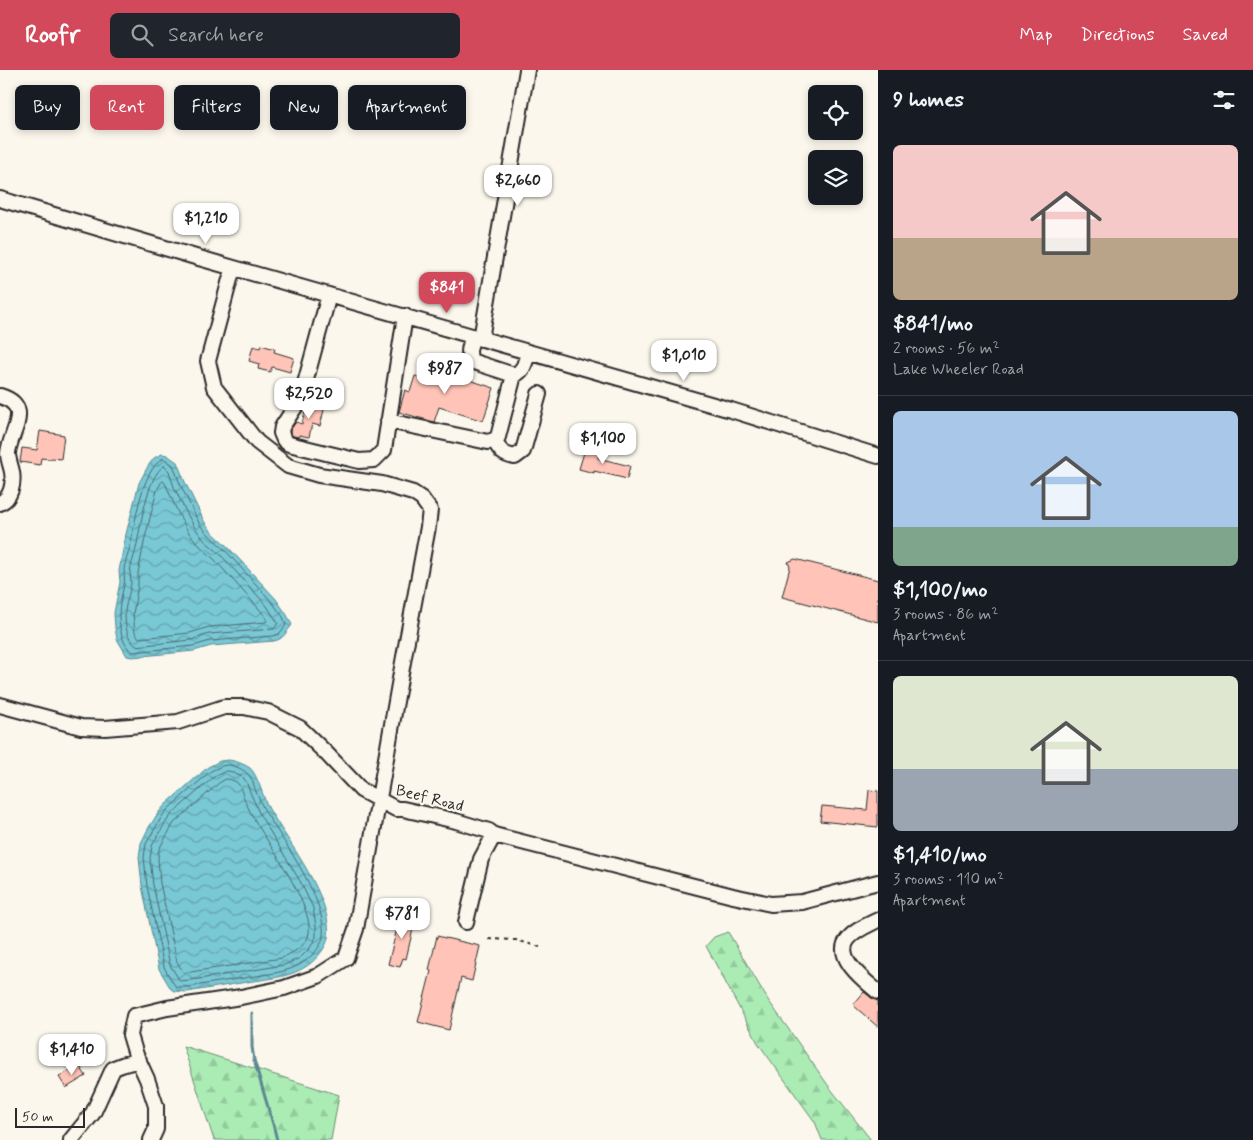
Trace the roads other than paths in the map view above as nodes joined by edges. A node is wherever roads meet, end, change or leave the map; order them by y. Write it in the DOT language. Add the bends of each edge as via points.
graph roads {
  1 [pos="527,70"];
  2 [pos="0,199"];
  3 [pos="233,268"];
  4 [pos="329,295"];
  5 [pos="405,316"];
  6 [pos="477,338"];
  7 [pos="528,353"];
  8 [pos="514,375"];
  9 [pos="539,394"];
  10 [pos="0,396"];
  11 [pos="388,422"];
  12 [pos="494,440"];
  13 [pos="878,456"];
  14 [pos="0,503"];
  15 [pos="0,705"];
  16 [pos="379,801"];
  17 [pos="494,835"];
  18 [pos="878,882"];
  19 [pos="878,920"];
  20 [pos="466,922"];
  21 [pos="878,992"];
  22 [pos="139,1060"];
  23 [pos="71,1140"];
  24 [pos="151,1140"];
  1 -- 6 [label="street"];
  2 -- 3 [label="street"];
  3 -- 4 [label="street"];
  3 -- 16 [label="street" via="208,361 214,387 258,442 288,466 414,493 430,510"];
  4 -- 5 [label="street"];
  4 -- 11 [label="street" via="301,398 282,427 284,440 288,444 339,457 374,460 384,450"];
  5 -- 6 [label="street"];
  5 -- 11 [label="street"];
  6 -- 7 [label="street"];
  6 -- 8 [label="street" via="468,350 471,361"];
  7 -- 8 [label="street" via="523,369"];
  7 -- 13 [label="street" via="731,410"];
  8 -- 12 [label="street" via="498,437"];
  9 -- 12 [label="street" via="523,451 515,457 506,455"];
  10 -- 14 [label="street" via="15,405 19,416 9,444 10,493"];
  11 -- 12 [label="street" via="488,442"];
  15 -- 16 [label="street, Beef Road" via="81,727 106,728 178,722 224,707 268,712 300,728 361,790"];
  16 -- 17 [label="street, Beef Road" via="396,809 456,821"];
  16 -- 22 [label="street" via="356,929 346,958 318,976 284,988 134,1016 130,1035"];
  17 -- 18 [label="street, Beef Road" via="771,904 802,902"];
  17 -- 20 [label="street" via="481,859"];
  19 -- 21 [label="street" via="849,937 843,950 856,973"];
  22 -- 23 [label="street" via="113,1069 93,1113"];
  22 -- 24 [label="street" via="156,1106 156,1128"];
}
